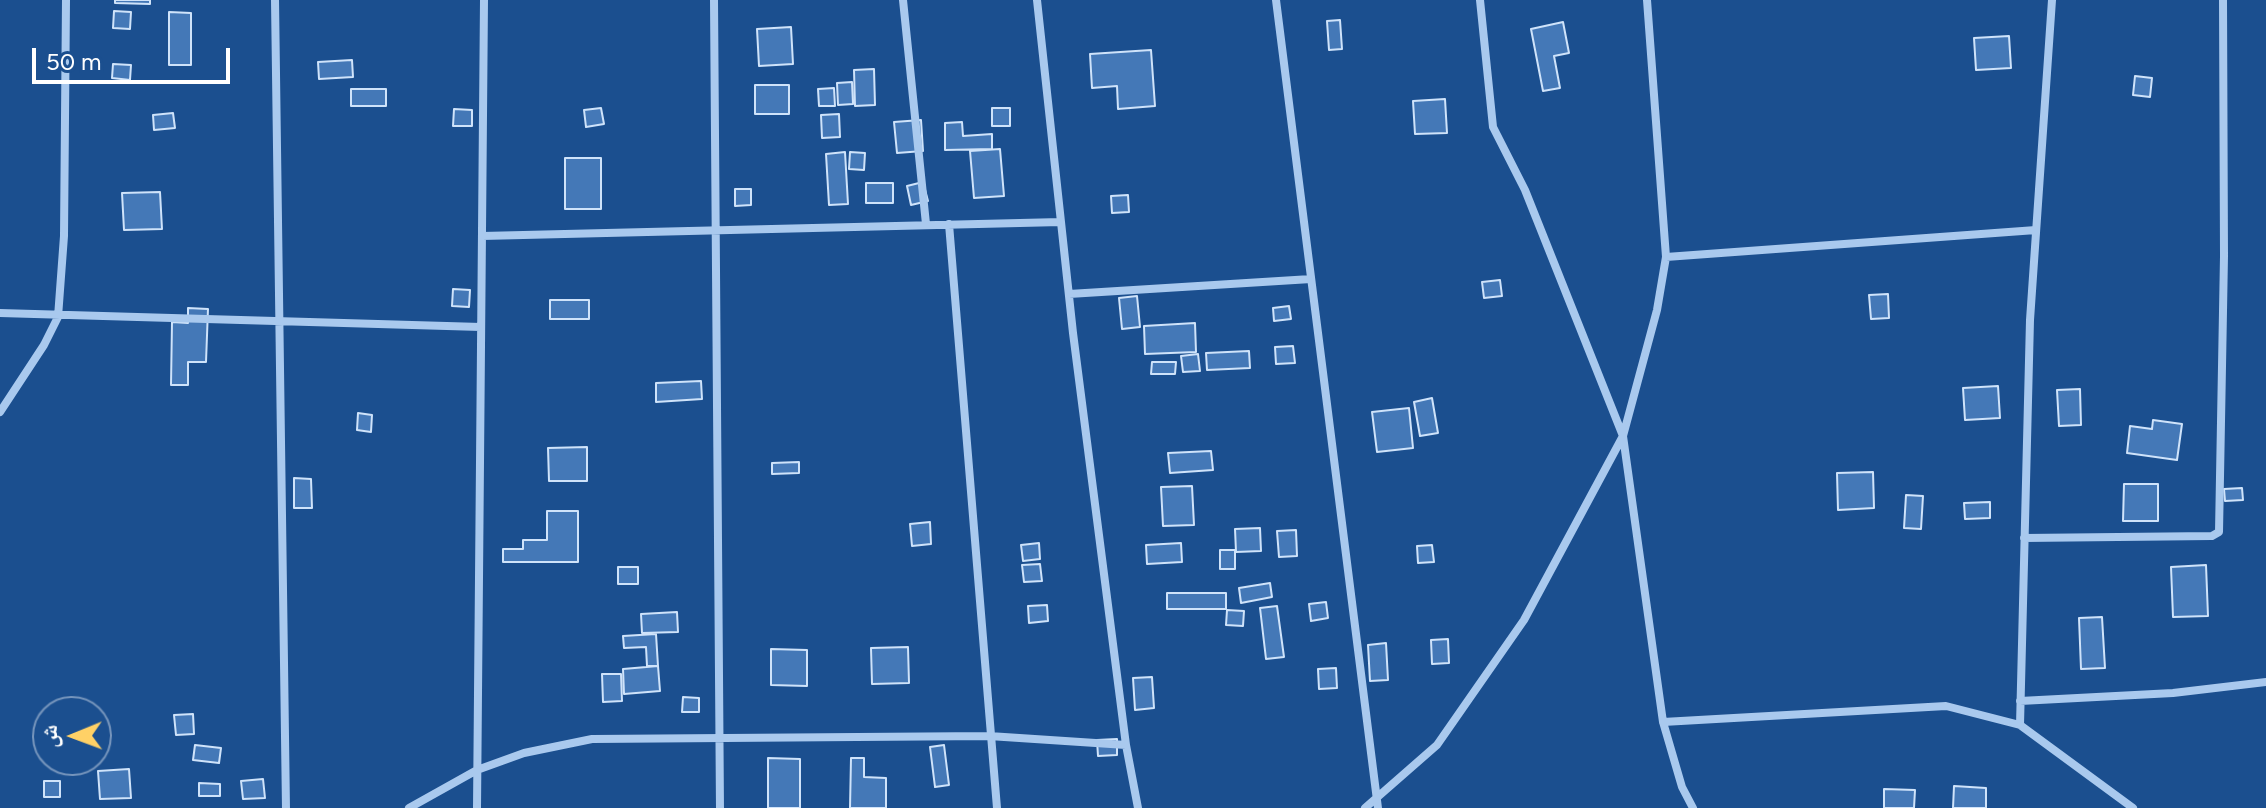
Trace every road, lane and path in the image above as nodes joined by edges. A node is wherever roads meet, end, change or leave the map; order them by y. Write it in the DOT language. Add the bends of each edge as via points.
graph roads {
  1 [pos="66,0"];
  2 [pos="275,0"];
  3 [pos="484,0"];
  4 [pos="714,0"];
  5 [pos="903,0"];
  6 [pos="1037,0"];
  7 [pos="1276,0"];
  8 [pos="1480,0"];
  9 [pos="1647,0"];
  10 [pos="2052,0"];
  11 [pos="2223,0"];
  12 [pos="1061,222"];
  13 [pos="926,224"];
  14 [pos="949,224"];
  15 [pos="716,228"];
  16 [pos="2036,230"];
  17 [pos="482,236"];
  18 [pos="1666,257"];
  19 [pos="1311,279"];
  20 [pos="1069,294"];
  21 [pos="0,313"];
  22 [pos="58,317"];
  23 [pos="279,321"];
  24 [pos="481,327"];
  25 [pos="0,412"];
  26 [pos="1623,436"];
  27 [pos="2024,538"];
  28 [pos="2266,682"];
  29 [pos="2020,701"];
  30 [pos="1663,722"];
  31 [pos="2020,725"];
  32 [pos="989,736"];
  33 [pos="720,741"];
  34 [pos="1126,745"];
  35 [pos="477,770"];
  36 [pos="1378,805"];
  37 [pos="286,808"];
  38 [pos="409,808"];
  39 [pos="477,808"];
  40 [pos="720,808"];
  41 [pos="997,808"];
  42 [pos="1138,808"];
  43 [pos="1365,808"];
  44 [pos="1693,808"];
  45 [pos="2133,808"];
  1 -- 22 [label="street"];
  2 -- 23 [label="street"];
  3 -- 17 [label="street"];
  4 -- 15 [label="street"];
  5 -- 13 [label="street"];
  6 -- 12 [label="street"];
  7 -- 19 [label="street"];
  8 -- 26 [label="street" via="1493,127 1525,190"];
  9 -- 18 [label="street"];
  10 -- 16 [label="street"];
  11 -- 27 [label="street" via="2219,532"];
  12 -- 14 [label="street"];
  12 -- 20 [label="street"];
  13 -- 14 [label="street"];
  13 -- 15 [label="street"];
  14 -- 32 [label="street"];
  15 -- 17 [label="street"];
  15 -- 33 [label="street"];
  16 -- 18 [label="street"];
  16 -- 27 [label="street"];
  17 -- 24 [label="street"];
  18 -- 26 [label="street"];
  19 -- 20 [label="street"];
  19 -- 36 [label="street"];
  20 -- 34 [label="street"];
  21 -- 22 [label="street"];
  22 -- 23 [label="street"];
  22 -- 25 [label="street"];
  23 -- 24 [label="street"];
  23 -- 37 [label="street"];
  24 -- 35 [label="street"];
  26 -- 30 [label="street"];
  26 -- 36 [label="street" via="1524,620 1437,745"];
  27 -- 29 [label="street"];
  28 -- 29 [label="street"];
  29 -- 31 [label="street"];
  30 -- 31 [label="street" via="1946,706"];
  30 -- 44 [label="street"];
  31 -- 45 [label="street"];
  32 -- 33 [label="street"];
  32 -- 34 [label="street"];
  32 -- 41 [label="street"];
  33 -- 35 [label="street" via="592,739 524,753"];
  33 -- 40 [label="street"];
  34 -- 42 [label="street"];
  35 -- 38 [label="street"];
  35 -- 39 [label="street"];
  36 -- 43 [label="street"];
}
